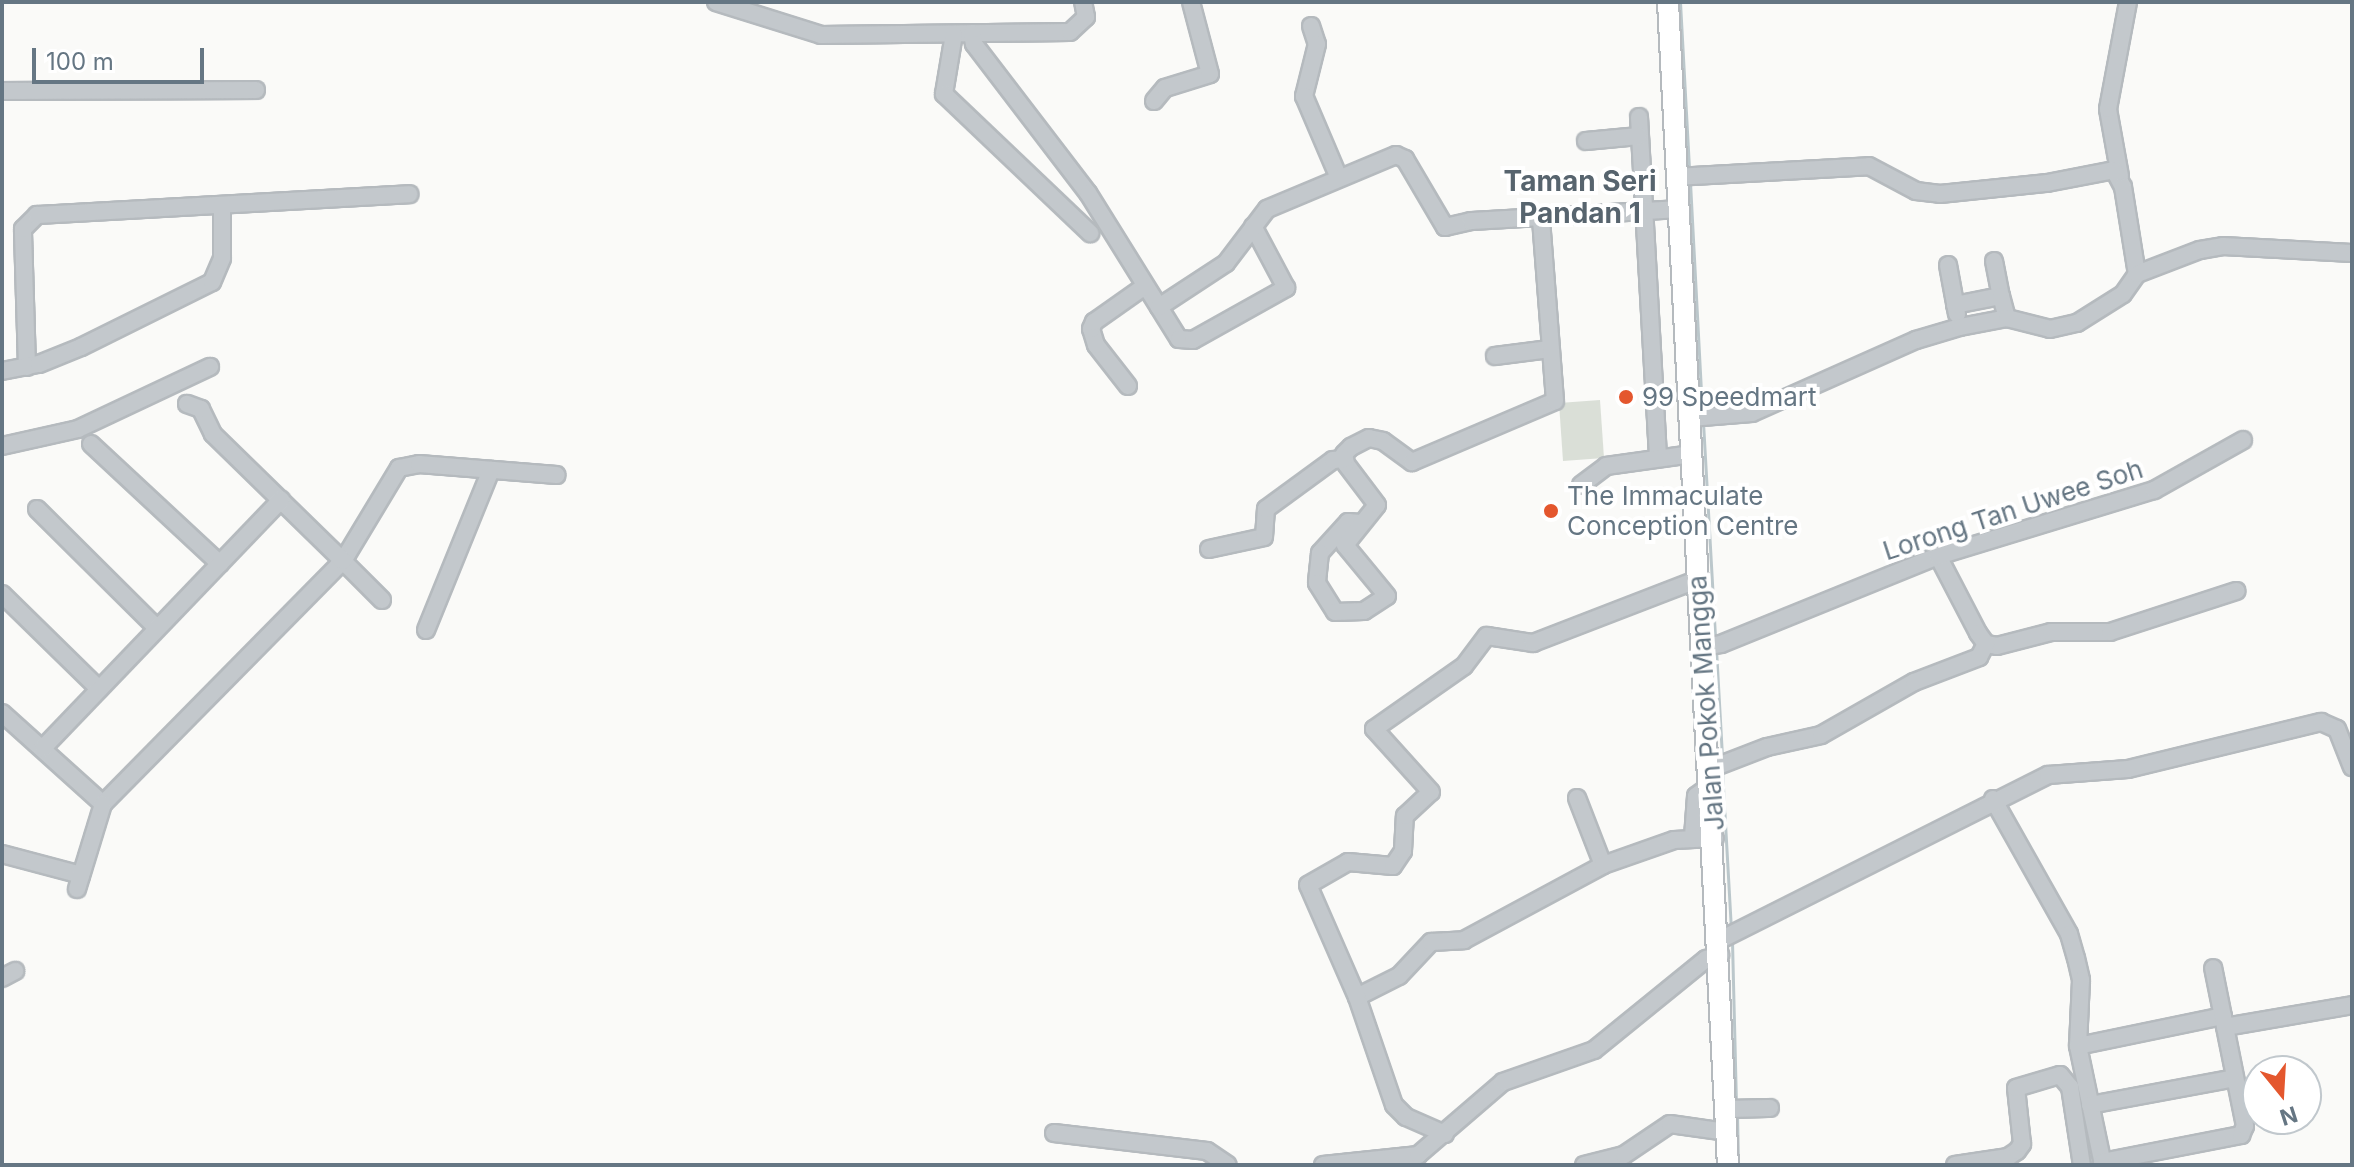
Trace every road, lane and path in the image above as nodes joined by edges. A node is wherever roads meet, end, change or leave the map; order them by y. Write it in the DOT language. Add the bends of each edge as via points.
graph roads {
  1 [pos="716,2"];
  2 [pos="1191,2"];
  3 [pos="1668,2"];
  4 [pos="2128,2"];
  5 [pos="1085,10"];
  6 [pos="1311,26"];
  7 [pos="963,34"];
  8 [pos="256,90"];
  9 [pos="2,91"];
  10 [pos="1154,101"];
  11 [pos="1639,117"];
  12 [pos="1639,136"];
  13 [pos="1586,141"];
  14 [pos="2120,176"];
  15 [pos="1684,177"];
  16 [pos="1339,178"];
  17 [pos="409,194"];
  18 [pos="222,205"];
  19 [pos="1677,209"];
  20 [pos="1643,211"];
  21 [pos="1541,217"];
  22 [pos="1253,226"];
  23 [pos="1090,233"];
  24 [pos="2352,253"];
  25 [pos="1994,261"];
  26 [pos="1948,265"];
  27 [pos="2137,274"];
  28 [pos="1145,286"];
  29 [pos="2001,296"];
  30 [pos="1955,305"];
  31 [pos="1159,307"];
  32 [pos="2007,318"];
  33 [pos="1960,327"];
  34 [pos="1550,349"];
  35 [pos="1495,356"];
  36 [pos="27,367"];
  37 [pos="210,367"];
  38 [pos="2,371"];
  39 [pos="1128,386"];
  40 [pos="187,404"];
  41 [pos="1699,417"];
  42 [pos="2243,440"];
  43 [pos="91,444"];
  44 [pos="2,446"];
  45 [pos="1692,454"];
  46 [pos="1658,456"];
  47 [pos="1344,459"];
  48 [pos="491,470"];
  49 [pos="557,475"];
  50 [pos="1581,485"];
  51 [pos="281,500"];
  52 [pos="37,509"];
  53 [pos="1361,523"];
  54 [pos="1209,549"];
  55 [pos="1938,556"];
  56 [pos="343,561"];
  57 [pos="220,564"];
  58 [pos="1699,579"];
  59 [pos="2236,591"];
  60 [pos="2,594"];
  61 [pos="382,600"];
  62 [pos="157,628"];
  63 [pos="426,630"];
  64 [pos="1986,644"];
  65 [pos="1711,646"];
  66 [pos="99,689"];
  67 [pos="2,713"];
  68 [pos="43,748"];
  69 [pos="2352,767"];
  70 [pos="1716,772"];
  71 [pos="1577,798"];
  72 [pos="1993,799"];
  73 [pos="103,804"];
  74 [pos="1693,837"];
  75 [pos="1715,838"];
  76 [pos="2,854"];
  77 [pos="1603,865"];
  78 [pos="1727,940"];
  79 [pos="2213,968"];
  80 [pos="1357,997"];
  81 [pos="2352,1005"];
  82 [pos="2224,1022"];
  83 [pos="2078,1046"];
  84 [pos="2235,1078"];
  85 [pos="2090,1105"];
  86 [pos="1770,1108"];
  87 [pos="1733,1109"];
  88 [pos="1727,1132"];
  89 [pos="1054,1133"];
  90 [pos="1445,1134"];
  91 [pos="1424,1160"];
  92 [pos="2103,1164"];
  93 [pos="1228,1165"];
  94 [pos="1323,1165"];
  95 [pos="1584,1165"];
  96 [pos="1728,1165"];
  97 [pos="1955,1165"];
  98 [pos="2082,1165"];
  1 -- 7 [label="street" via="821,35"];
  2 -- 10 [label="street" via="1210,74 1165,88"];
  3 -- 15 [label="main road, Jalan Pokok Mangga"];
  4 -- 14 [label="street" via="2108,109"];
  5 -- 7 [label="street" via="1070,32"];
  6 -- 16 [label="street" via="1317,44 1304,96"];
  7 -- 23 [label="street" via="944,94"];
  7 -- 28 [label="street" via="1088,193"];
  8 -- 9 [label="street"];
  11 -- 12 [label="street"];
  12 -- 13 [label="street"];
  12 -- 20 [label="street"];
  14 -- 15 [label="street" via="2114,170 1940,194 1916,191 1869,166"];
  14 -- 27 [label="street"];
  15 -- 19 [label="main road, Jalan Pokok Mangga"];
  16 -- 21 [label="street" via="1402,156 1445,227"];
  16 -- 22 [label="street" via="1267,209"];
  17 -- 18 [label="street"];
  18 -- 36 [label="street" via="222,258 212,282"];
  18 -- 36 [label="street" via="47,212 28,220 23,229"];
  19 -- 20 [label="street"];
  19 -- 41 [label="main road, Jalan Pokok Mangga"];
  20 -- 21 [label="street"];
  20 -- 46 [label="street"];
  21 -- 34 [label="street"];
  22 -- 31 [label="street" via="1226,263"];
  22 -- 31 [label="street" via="1287,283 1283,292 1193,340 1179,339"];
  24 -- 27 [label="street" via="2223,246"];
  25 -- 29 [label="street"];
  26 -- 30 [label="street"];
  27 -- 32 [label="street" via="2123,294 2077,323 2050,329"];
  28 -- 31 [label="street"];
  28 -- 39 [label="street" via="1091,329 1096,345"];
  29 -- 30 [label="street"];
  29 -- 32 [label="street"];
  30 -- 33 [label="street"];
  32 -- 33 [label="street"];
  33 -- 41 [label="street" via="1916,340 1752,413"];
  34 -- 35 [label="street"];
  34 -- 47 [label="street" via="1555,401 1449,442 1421,460 1403,459 1383,441 1369,438 1351,447"];
  36 -- 38 [label="street"];
  37 -- 44 [label="street" via="78,429"];
  40 -- 51 [label="street" via="201,409 213,434"];
  41 -- 45 [label="main road, Jalan Pokok Mangga"];
  42 -- 55 [label="street, Lorong Tan Uwee Soh" via="2154,490"];
  43 -- 57 [label="street"];
  45 -- 46 [label="street"];
  45 -- 58 [label="main road, Jalan Pokok Mangga"];
  46 -- 50 [label="street" via="1606,466"];
  47 -- 53 [label="street" via="1377,505"];
  47 -- 54 [label="street" via="1333,460 1266,509 1264,537"];
  48 -- 49 [label="street"];
  48 -- 56 [label="street" via="419,464 399,468"];
  48 -- 63 [label="street"];
  51 -- 56 [label="street"];
  51 -- 57 [label="street"];
  52 -- 62 [label="street"];
  53 -- 53 [label="street" via="1345,545 1387,596 1364,611 1335,612 1317,583 1320,553 1348,522"];
  55 -- 64 [label="street"];
  55 -- 65 [label="street, Lorong Tan Uwee Soh"];
  56 -- 61 [label="street"];
  56 -- 73 [label="street"];
  57 -- 62 [label="street"];
  58 -- 65 [label="main road, Jalan Pokok Mangga"];
  58 -- 80 [label="street" via="1533,643 1487,636 1464,666 1374,729 1431,792 1405,816 1403,851 1393,866 1348,862 1308,885"];
  59 -- 64 [label="street" via="2110,632 2051,632 2009,646"];
  60 -- 66 [label="street"];
  62 -- 66 [label="street"];
  64 -- 70 [label="street" via="1979,657 1902,689 1821,735"];
  65 -- 70 [label="main road, Jalan Pokok Mangga"];
  66 -- 68 [label="street"];
  67 -- 68 [label="street"];
  68 -- 73 [label="street"];
  69 -- 72 [label="street" via="2337,729 2321,722 2128,769 2048,775"];
  70 -- 74 [label="street" via="1696,796"];
  70 -- 75 [label="main road, Jalan Pokok Mangga"];
  71 -- 77 [label="street"];
  72 -- 78 [label="street"];
  72 -- 83 [label="street" via="2069,934 2081,980"];
  73 -- 76 [label="street" via="79,882"];
  74 -- 75 [label="street"];
  74 -- 77 [label="street"];
  75 -- 78 [label="main road, Jalan Pokok Mangga"];
  77 -- 80 [label="street" via="1464,940 1431,942 1399,976"];
  78 -- 87 [label="main road, Jalan Pokok Mangga"];
  78 -- 90 [label="street" via="1594,1050 1503,1082"];
  79 -- 82 [label="street"];
  80 -- 90 [label="street" via="1394,1105 1406,1117"];
  81 -- 82 [label="street"];
  82 -- 83 [label="street"];
  82 -- 84 [label="street"];
  83 -- 85 [label="street"];
  84 -- 85 [label="street"];
  84 -- 92 [label="street" via="2245,1126 2241,1135"];
  85 -- 92 [label="street"];
  86 -- 87 [label="street"];
  87 -- 88 [label="main road, Jalan Pokok Mangga"];
  88 -- 95 [label="street" via="1670,1124 1624,1155"];
  88 -- 96 [label="main road, Jalan Pokok Mangga"];
  89 -- 93 [label="street" via="1207,1151"];
  90 -- 91 [label="street"];
  91 -- 94 [label="street"];
  97 -- 98 [label="street" via="2017,1151 2022,1144 2016,1088 2060,1075 2070,1087"];
}
